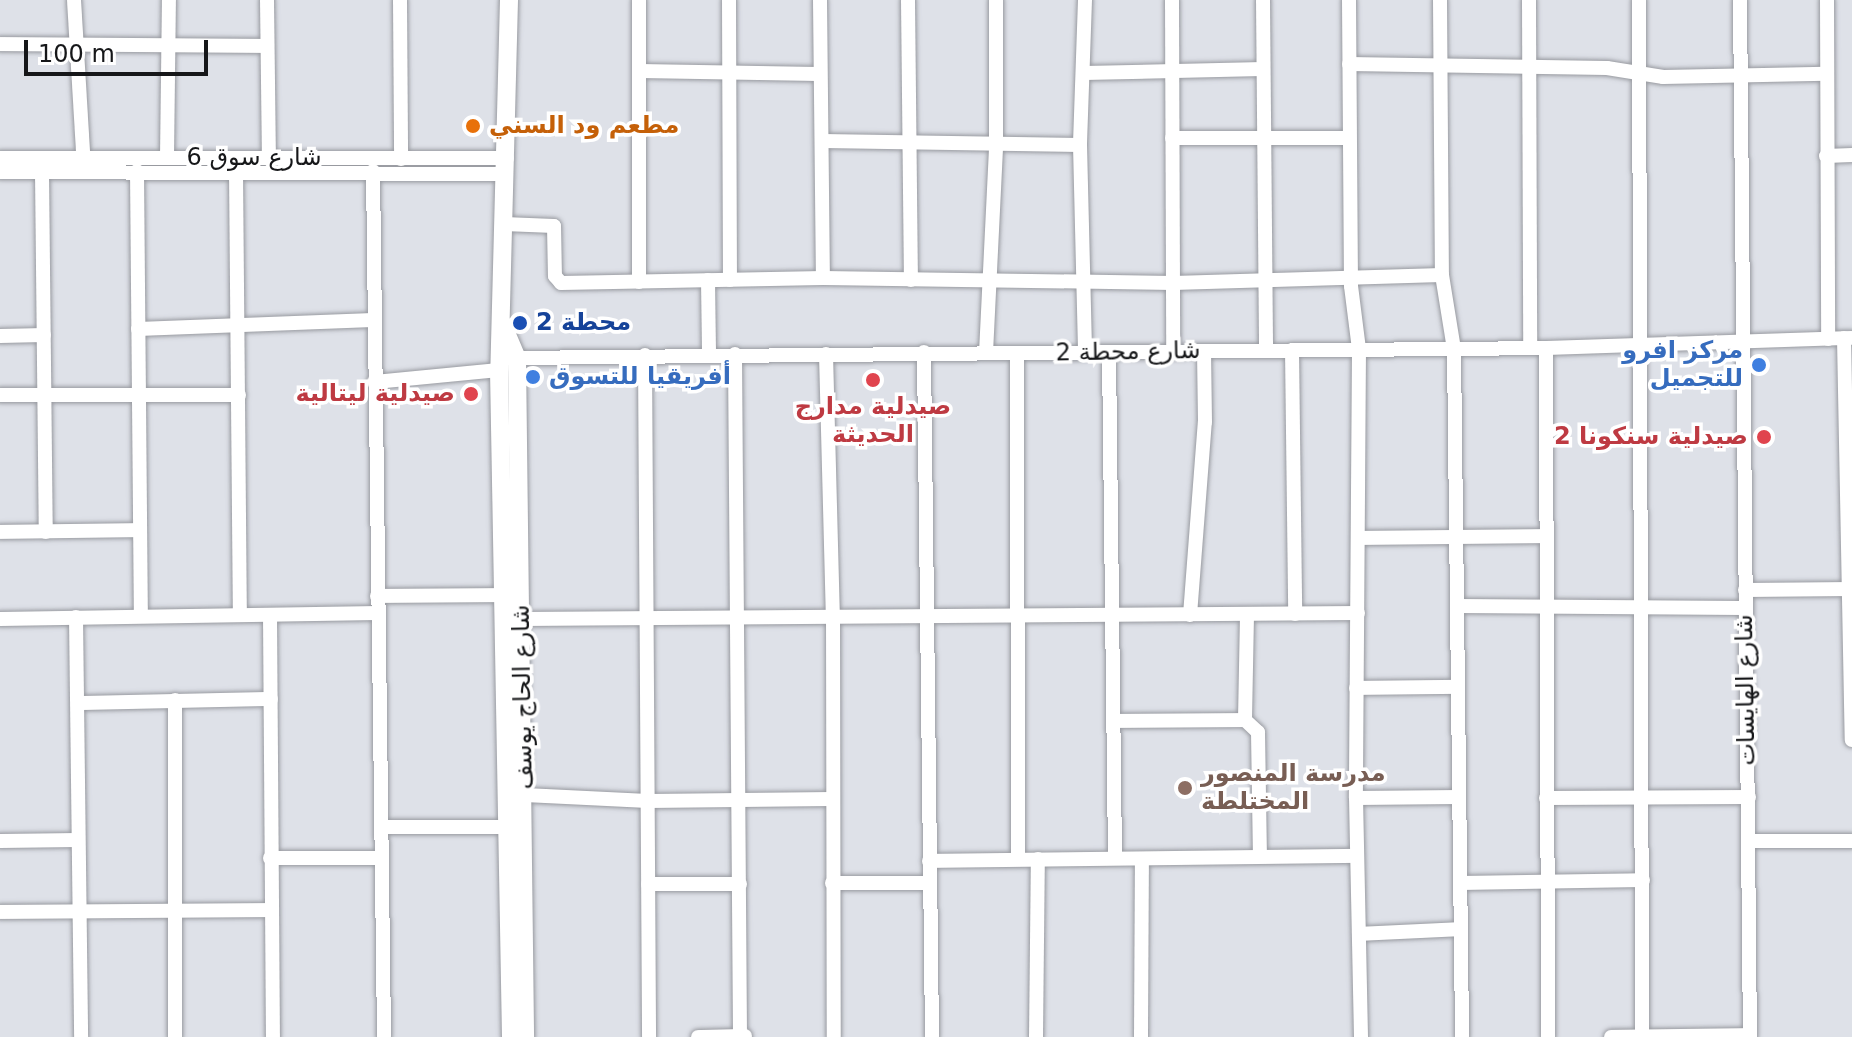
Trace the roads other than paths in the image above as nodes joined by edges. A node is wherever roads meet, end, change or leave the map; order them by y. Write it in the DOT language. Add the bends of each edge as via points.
graph roads {
  1 [pos="74,0"];
  2 [pos="169,0"];
  3 [pos="267,0"];
  4 [pos="400,0"];
  5 [pos="509,0"];
  6 [pos="639,0"];
  7 [pos="729,0"];
  8 [pos="820,0"];
  9 [pos="908,0"];
  10 [pos="996,0"];
  11 [pos="1085,0"];
  12 [pos="1172,0"];
  13 [pos="1263,0"];
  14 [pos="1349,0"];
  15 [pos="1440,0"];
  16 [pos="1529,0"];
  17 [pos="1639,0"];
  18 [pos="1740,0"];
  19 [pos="1827,0"];
  20 [pos="0,44"];
  21 [pos="74,45"];
  22 [pos="168,46"];
  23 [pos="267,46"];
  24 [pos="1349,64"];
  25 [pos="1441,65"];
  26 [pos="1529,65"];
  27 [pos="1263,69"];
  28 [pos="640,71"];
  29 [pos="729,71"];
  30 [pos="1172,72"];
  31 [pos="1084,73"];
  32 [pos="818,74"];
  33 [pos="1640,74"];
  34 [pos="1826,74"];
  35 [pos="1740,76"];
  36 [pos="1172,138"];
  37 [pos="1348,138"];
  38 [pos="1263,139"];
  39 [pos="823,141"];
  40 [pos="908,142"];
  41 [pos="996,145"];
  42 [pos="1080,145"];
  43 [pos="1852,155"];
  44 [pos="1826,156"];
  45 [pos="0,158"];
  46 [pos="167,158"];
  47 [pos="269,159"];
  48 [pos="401,159"];
  49 [pos="84,164"];
  50 [pos="507,166"];
  51 [pos="137,171"];
  52 [pos="236,171"];
  53 [pos="373,171"];
  54 [pos="0,172"];
  55 [pos="42,172"];
  56 [pos="504,224"];
  57 [pos="1442,275"];
  58 [pos="823,278"];
  59 [pos="1352,278"];
  60 [pos="1269,279"];
  61 [pos="708,280"];
  62 [pos="730,280"];
  63 [pos="911,280"];
  64 [pos="639,282"];
  65 [pos="990,282"];
  66 [pos="1085,282"];
  67 [pos="1173,283"];
  68 [pos="373,320"];
  69 [pos="239,325"];
  70 [pos="138,329"];
  71 [pos="44,335"];
  72 [pos="0,336"];
  73 [pos="1848,338"];
  74 [pos="1828,339"];
  75 [pos="1740,343"];
  76 [pos="1641,346"];
  77 [pos="1538,348"];
  78 [pos="1359,349"];
  79 [pos="1454,349"];
  80 [pos="1266,350"];
  81 [pos="1292,350"];
  82 [pos="1173,351"];
  83 [pos="1204,351"];
  84 [pos="924,352"];
  85 [pos="1109,352"];
  86 [pos="986,353"];
  87 [pos="1085,353"];
  88 [pos="735,354"];
  89 [pos="826,354"];
  90 [pos="1017,354"];
  91 [pos="645,355"];
  92 [pos="709,355"];
  93 [pos="505,362"];
  94 [pos="374,382"];
  95 [pos="140,394"];
  96 [pos="0,395"];
  97 [pos="46,395"];
  98 [pos="239,395"];
  99 [pos="1850,515"];
  100 [pos="140,530"];
  101 [pos="0,532"];
  102 [pos="46,532"];
  103 [pos="1457,535"];
  104 [pos="1546,536"];
  105 [pos="1361,538"];
  106 [pos="1851,589"];
  107 [pos="1745,590"];
  108 [pos="505,595"];
  109 [pos="377,596"];
  110 [pos="1457,606"];
  111 [pos="1544,608"];
  112 [pos="1744,608"];
  113 [pos="1644,610"];
  114 [pos="1112,611"];
  115 [pos="1017,612"];
  116 [pos="378,613"];
  117 [pos="924,613"];
  118 [pos="1358,613"];
  119 [pos="833,614"];
  120 [pos="1295,614"];
  121 [pos="240,615"];
  122 [pos="270,615"];
  123 [pos="739,615"];
  124 [pos="1190,615"];
  125 [pos="1247,615"];
  126 [pos="141,616"];
  127 [pos="646,616"];
  128 [pos="76,617"];
  129 [pos="0,619"];
  130 [pos="521,619"];
  131 [pos="1457,687"];
  132 [pos="1356,688"];
  133 [pos="271,699"];
  134 [pos="175,700"];
  135 [pos="78,703"];
  136 [pos="1245,720"];
  137 [pos="1113,721"];
  138 [pos="1852,740"];
  139 [pos="525,795"];
  140 [pos="1459,797"];
  141 [pos="1749,797"];
  142 [pos="1356,798"];
  143 [pos="1546,798"];
  144 [pos="1643,798"];
  145 [pos="832,799"];
  146 [pos="648,801"];
  147 [pos="740,801"];
  148 [pos="381,827"];
  149 [pos="510,827"];
  150 [pos="78,840"];
  151 [pos="0,841"];
  152 [pos="1749,841"];
  153 [pos="1852,841"];
  154 [pos="1260,856"];
  155 [pos="1357,856"];
  156 [pos="270,858"];
  157 [pos="381,858"];
  158 [pos="1115,858"];
  159 [pos="1018,859"];
  160 [pos="1038,859"];
  161 [pos="1142,859"];
  162 [pos="929,861"];
  163 [pos="1643,880"];
  164 [pos="1547,882"];
  165 [pos="832,883"];
  166 [pos="929,883"];
  167 [pos="1460,883"];
  168 [pos="648,884"];
  169 [pos="740,884"];
  170 [pos="177,910"];
  171 [pos="271,910"];
  172 [pos="0,912"];
  173 [pos="80,912"];
  174 [pos="1461,929"];
  175 [pos="1359,934"];
  176 [pos="743,1036"];
  177 [pos="1642,1036"];
  178 [pos="1750,1036"];
  179 [pos="81,1037"];
  180 [pos="175,1037"];
  181 [pos="273,1037"];
  182 [pos="384,1037"];
  183 [pos="511,1037"];
  184 [pos="525,1037"];
  185 [pos="649,1037"];
  186 [pos="698,1037"];
  187 [pos="834,1037"];
  188 [pos="932,1037"];
  189 [pos="1036,1037"];
  190 [pos="1141,1037"];
  191 [pos="1361,1037"];
  192 [pos="1462,1037"];
  193 [pos="1548,1037"];
  194 [pos="1611,1037"];
  1 -- 21 [label="street"];
  2 -- 22 [label="street"];
  3 -- 23 [label="street"];
  4 -- 48 [label="street"];
  5 -- 50 [label="main road"];
  6 -- 28 [label="street"];
  7 -- 29 [label="street"];
  8 -- 32 [label="street"];
  9 -- 40 [label="street"];
  10 -- 41 [label="street"];
  11 -- 31 [label="street"];
  12 -- 30 [label="street"];
  13 -- 27 [label="street"];
  14 -- 24 [label="street"];
  15 -- 25 [label="street"];
  16 -- 26 [label="street"];
  17 -- 33 [label="street"];
  18 -- 35 [label="street, شارع الهايسات"];
  19 -- 34 [label="street"];
  20 -- 21 [label="street"];
  21 -- 22 [label="street"];
  21 -- 49 [label="street"];
  22 -- 23 [label="street"];
  22 -- 46 [label="street"];
  23 -- 47 [label="street"];
  24 -- 25 [label="street"];
  24 -- 37 [label="street"];
  25 -- 26 [label="street"];
  25 -- 57 [label="street"];
  26 -- 33 [label="street"];
  26 -- 77 [label="street"];
  27 -- 30 [label="street"];
  27 -- 38 [label="street"];
  28 -- 29 [label="street"];
  28 -- 64 [label="street"];
  29 -- 32 [label="street"];
  29 -- 62 [label="street"];
  30 -- 31 [label="street"];
  30 -- 36 [label="street"];
  31 -- 42 [label="street"];
  32 -- 39 [label="street"];
  33 -- 35 [label="street"];
  33 -- 76 [label="street"];
  34 -- 35 [label="street"];
  34 -- 44 [label="street"];
  35 -- 75 [label="street, شارع الهايسات"];
  36 -- 38 [label="street"];
  36 -- 67 [label="street"];
  37 -- 38 [label="street"];
  37 -- 59 [label="street"];
  38 -- 60 [label="street"];
  39 -- 40 [label="street"];
  39 -- 58 [label="street"];
  40 -- 41 [label="street"];
  40 -- 63 [label="street"];
  41 -- 42 [label="street"];
  41 -- 65 [label="street"];
  42 -- 66 [label="street"];
  43 -- 44 [label="street"];
  44 -- 74 [label="street"];
  45 -- 49 [label="street, شارع سوق 6"];
  46 -- 47 [label="street, شارع سوق 6"];
  46 -- 49 [label="street, شارع سوق 6"];
  47 -- 48 [label="street, شارع سوق 6"];
  48 -- 50 [label="street, شارع سوق 6"];
  49 -- 51 [label="street, شارع سوق 6"];
  49 -- 55 [label="street, شارع سوق 6"];
  50 -- 53 [label="street, شارع سوق 6"];
  50 -- 56 [label="main road"];
  51 -- 52 [label="street, شارع سوق 6"];
  51 -- 70 [label="street"];
  52 -- 53 [label="street, شارع سوق 6"];
  52 -- 69 [label="street"];
  53 -- 68 [label="street"];
  54 -- 55 [label="street, شارع سوق 6"];
  55 -- 71 [label="street"];
  56 -- 64 [label="street" via="554,226 555,276 561,283"];
  56 -- 93 [label="main road" via="499,316"];
  57 -- 59 [label="street"];
  57 -- 79 [label="street"];
  58 -- 62 [label="street"];
  58 -- 63 [label="street"];
  59 -- 60 [label="street"];
  59 -- 78 [label="street"];
  60 -- 67 [label="street"];
  60 -- 80 [label="street"];
  61 -- 62 [label="street"];
  61 -- 64 [label="street"];
  61 -- 92 [label="street"];
  63 -- 65 [label="street"];
  65 -- 66 [label="street"];
  65 -- 86 [label="street"];
  66 -- 67 [label="street"];
  66 -- 87 [label="street"];
  67 -- 82 [label="street"];
  68 -- 69 [label="street"];
  68 -- 94 [label="street"];
  69 -- 70 [label="street"];
  69 -- 98 [label="street"];
  70 -- 95 [label="street"];
  71 -- 72 [label="street"];
  71 -- 97 [label="street"];
  73 -- 74 [label="street, شارع محطة 2"];
  73 -- 99 [label="street"];
  74 -- 75 [label="street, شارع محطة 2"];
  75 -- 76 [label="street, شارع محطة 2"];
  75 -- 107 [label="street, شارع الهايسات"];
  76 -- 77 [label="street, شارع محطة 2"];
  76 -- 113 [label="street"];
  77 -- 79 [label="street, شارع محطة 2"];
  77 -- 104 [label="street"];
  78 -- 79 [label="street, شارع محطة 2"];
  78 -- 81 [label="street, شارع محطة 2"];
  78 -- 105 [label="street"];
  79 -- 103 [label="street"];
  80 -- 81 [label="street, شارع محطة 2"];
  80 -- 83 [label="street, شارع محطة 2"];
  81 -- 120 [label="street"];
  82 -- 83 [label="street, شارع محطة 2"];
  82 -- 85 [label="street, شارع محطة 2"];
  83 -- 124 [label="street" via="1205,422"];
  84 -- 86 [label="street, شارع محطة 2"];
  84 -- 89 [label="street, شارع محطة 2"];
  84 -- 117 [label="street"];
  85 -- 87 [label="street, شارع محطة 2"];
  85 -- 114 [label="street"];
  86 -- 90 [label="street, شارع محطة 2"];
  87 -- 90 [label="street, شارع محطة 2"];
  88 -- 89 [label="street, شارع محطة 2"];
  88 -- 92 [label="street, شارع محطة 2"];
  88 -- 123 [label="street"];
  89 -- 119 [label="street"];
  90 -- 115 [label="street"];
  91 -- 92 [label="street, شارع محطة 2"];
  91 -- 93 [label="street, شارع محطة 2"];
  91 -- 127 [label="street"];
  93 -- 94 [label="street, شارع محطة 2"];
  93 -- 108 [label="main road, شارع الحاج يوسف"];
  93 -- 130 [label="main road, شارع الحاج يوسف"];
  94 -- 109 [label="street"];
  95 -- 97 [label="street"];
  95 -- 98 [label="street"];
  95 -- 100 [label="street"];
  96 -- 97 [label="street"];
  97 -- 102 [label="street"];
  98 -- 121 [label="street"];
  99 -- 106 [label="street"];
  100 -- 102 [label="street"];
  100 -- 126 [label="street"];
  101 -- 102 [label="street"];
  103 -- 104 [label="street"];
  103 -- 105 [label="street"];
  103 -- 110 [label="street"];
  104 -- 111 [label="street"];
  105 -- 118 [label="street"];
  106 -- 107 [label="street"];
  106 -- 138 [label="street"];
  107 -- 112 [label="street, شارع الهايسات"];
  108 -- 109 [label="street"];
  108 -- 149 [label="main road, شارع الحاج يوسف"];
  109 -- 116 [label="street"];
  110 -- 111 [label="street"];
  110 -- 131 [label="street"];
  111 -- 113 [label="street"];
  111 -- 143 [label="street"];
  112 -- 113 [label="street"];
  112 -- 141 [label="street, شارع الهايسات"];
  113 -- 144 [label="street"];
  114 -- 115 [label="street"];
  114 -- 124 [label="street"];
  114 -- 137 [label="street"];
  115 -- 117 [label="street"];
  115 -- 159 [label="street"];
  116 -- 122 [label="street"];
  116 -- 148 [label="street"];
  117 -- 119 [label="street"];
  117 -- 162 [label="street"];
  118 -- 120 [label="street"];
  118 -- 132 [label="street"];
  119 -- 123 [label="street"];
  119 -- 145 [label="street"];
  120 -- 125 [label="street"];
  121 -- 122 [label="street"];
  121 -- 126 [label="street"];
  122 -- 133 [label="street"];
  123 -- 127 [label="street"];
  123 -- 147 [label="street"];
  124 -- 125 [label="street"];
  125 -- 136 [label="street"];
  126 -- 128 [label="street"];
  127 -- 130 [label="street"];
  127 -- 146 [label="street"];
  128 -- 129 [label="street"];
  128 -- 135 [label="street"];
  130 -- 139 [label="main road, شارع الحاج يوسف"];
  131 -- 132 [label="street"];
  131 -- 140 [label="street"];
  132 -- 142 [label="street"];
  133 -- 134 [label="street"];
  133 -- 156 [label="street"];
  134 -- 135 [label="street"];
  134 -- 170 [label="street"];
  135 -- 150 [label="street"];
  136 -- 137 [label="street"];
  136 -- 154 [label="street" via="1258,732"];
  137 -- 158 [label="street"];
  139 -- 146 [label="street"];
  139 -- 184 [label="main road, شارع الحاج يوسف"];
  140 -- 142 [label="street"];
  140 -- 167 [label="street"];
  141 -- 144 [label="street"];
  141 -- 152 [label="street, شارع الهايسات"];
  142 -- 155 [label="street"];
  143 -- 144 [label="street"];
  143 -- 164 [label="street"];
  144 -- 163 [label="street"];
  145 -- 147 [label="street"];
  145 -- 165 [label="street"];
  146 -- 147 [label="street"];
  146 -- 168 [label="street"];
  147 -- 169 [label="street"];
  148 -- 149 [label="street"];
  148 -- 157 [label="street"];
  149 -- 183 [label="main road, شارع الحاج يوسف"];
  150 -- 151 [label="street"];
  150 -- 173 [label="street"];
  152 -- 153 [label="street"];
  152 -- 178 [label="street, شارع الهايسات"];
  154 -- 155 [label="street"];
  154 -- 161 [label="street"];
  155 -- 175 [label="street"];
  156 -- 157 [label="street"];
  156 -- 171 [label="street"];
  157 -- 182 [label="street"];
  158 -- 160 [label="street"];
  158 -- 161 [label="street"];
  159 -- 160 [label="street"];
  159 -- 162 [label="street"];
  160 -- 189 [label="street"];
  161 -- 190 [label="street"];
  162 -- 166 [label="street"];
  163 -- 164 [label="street"];
  163 -- 177 [label="street"];
  164 -- 167 [label="street"];
  164 -- 193 [label="street"];
  165 -- 166 [label="street"];
  165 -- 187 [label="street"];
  166 -- 188 [label="street"];
  167 -- 174 [label="street"];
  168 -- 169 [label="street"];
  168 -- 185 [label="street"];
  169 -- 176 [label="street"];
  170 -- 171 [label="street"];
  170 -- 173 [label="street"];
  170 -- 180 [label="street"];
  171 -- 181 [label="street"];
  172 -- 173 [label="street"];
  173 -- 179 [label="street"];
  174 -- 175 [label="street"];
  174 -- 192 [label="street"];
  175 -- 191 [label="street"];
  176 -- 186 [label="street"];
  177 -- 178 [label="street"];
  177 -- 194 [label="street"];
}
